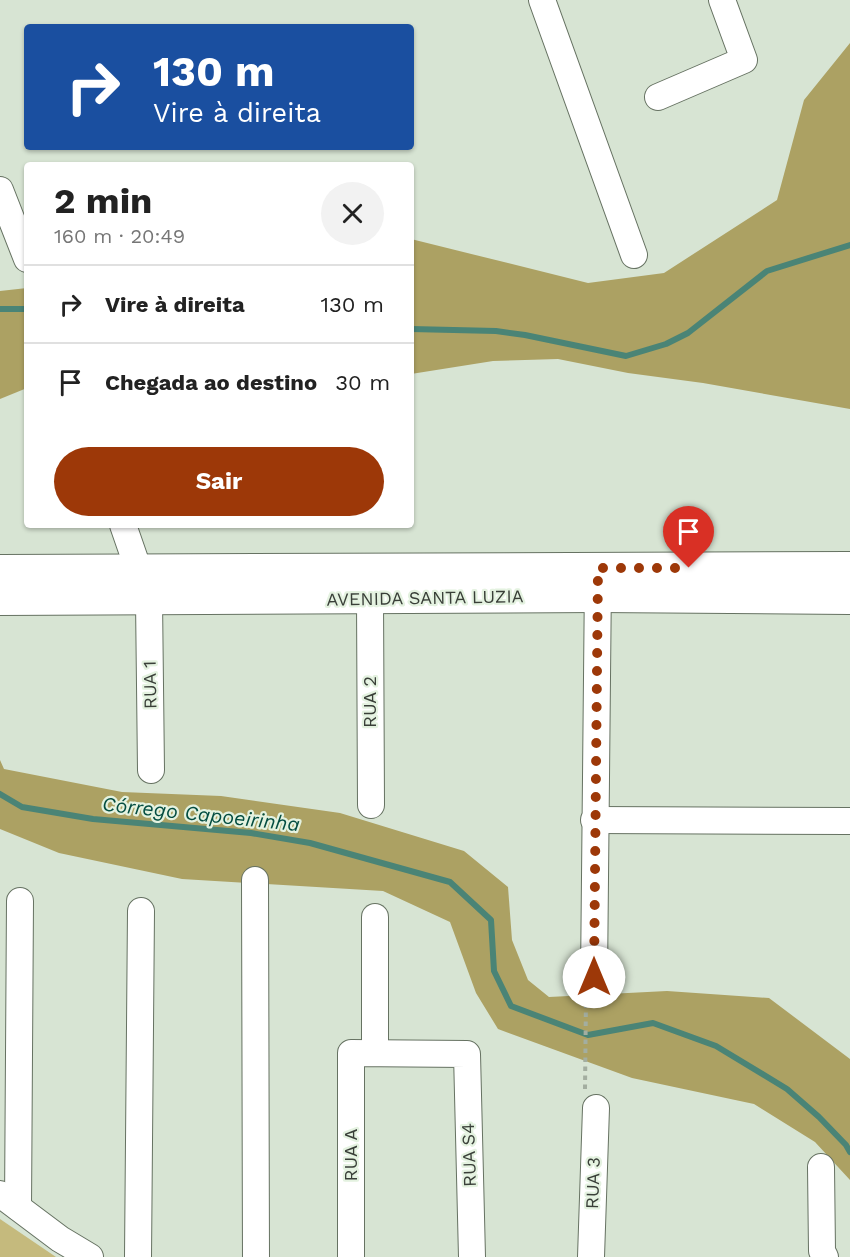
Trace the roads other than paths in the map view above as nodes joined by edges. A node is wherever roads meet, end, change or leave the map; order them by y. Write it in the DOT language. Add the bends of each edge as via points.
graph roads {
  1 [pos="542,0"];
  2 [pos="722,0"];
  3 [pos="658,97"];
  4 [pos="0,190"];
  5 [pos="24,251"];
  6 [pos="634,255"];
  7 [pos="124,528"];
  8 [pos="850,568"];
  9 [pos="138,569"];
  10 [pos="0,571"];
  11 [pos="598,582"];
  12 [pos="850,597"];
  13 [pos="370,598"];
  14 [pos="0,599"];
  15 [pos="149,600"];
  16 [pos="151,770"];
  17 [pos="370,805"];
  18 [pos="594,820"];
  19 [pos="850,821"];
  20 [pos="255,880"];
  21 [pos="20,901"];
  22 [pos="141,911"];
  23 [pos="375,917"];
  24 [pos="590,987"];
  25 [pos="363,1053"];
  26 [pos="596,1108"];
  27 [pos="821,1167"];
  28 [pos="9,1201"];
  29 [pos="90,1257"];
  30 [pos="138,1257"];
  31 [pos="256,1257"];
  32 [pos="351,1257"];
  33 [pos="472,1257"];
  34 [pos="591,1257"];
  35 [pos="825,1257"];
  1 -- 6 [label="street"];
  2 -- 3 [label="street" via="744,60"];
  4 -- 5 [label="street"];
  7 -- 9 [label="street"];
  8 -- 11 [label="street, AVENIDA SANTA LUZIA"];
  9 -- 10 [label="street, AVENIDA SANTA LUZIA"];
  9 -- 11 [label="street, AVENIDA SANTA LUZIA"];
  9 -- 15 [label="street, RUA 1"];
  11 -- 12 [label="street, AVENIDA SANTA LUZIA"];
  11 -- 13 [label="street, AVENIDA SANTA LUZIA"];
  11 -- 18 [label="street"];
  13 -- 15 [label="street, AVENIDA SANTA LUZIA"];
  13 -- 17 [label="street, RUA 2"];
  14 -- 15 [label="street, AVENIDA SANTA LUZIA"];
  15 -- 16 [label="street, RUA 1"];
  18 -- 19 [label="street"];
  18 -- 24 [label="street"];
  20 -- 31 [label="street"];
  21 -- 28 [label="street"];
  22 -- 30 [label="street"];
  23 -- 25 [label="street, RUA A"];
  25 -- 32 [label="street, RUA A"];
  25 -- 33 [label="street, RUA S4" via="467,1054"];
  26 -- 34 [label="street, RUA 3"];
  27 -- 35 [label="street"];
  28 -- 29 [label="street"];
}
